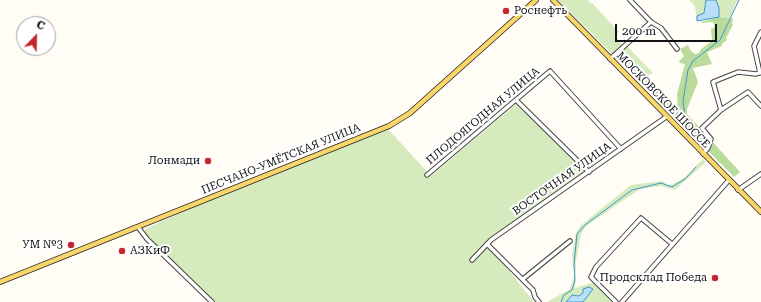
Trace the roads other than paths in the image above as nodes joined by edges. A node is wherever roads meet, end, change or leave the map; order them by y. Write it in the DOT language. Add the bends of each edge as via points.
graph roads {
  1 [pos="536,0"];
  2 [pos="553,0"];
  3 [pos="630,0"];
  4 [pos="651,22"];
  5 [pos="761,32"];
  6 [pos="677,49"];
  7 [pos="610,59"];
  8 [pos="760,73"];
  9 [pos="516,101"];
  10 [pos="761,106"];
  11 [pos="721,110"];
  12 [pos="666,117"];
  13 [pos="621,150"];
  14 [pos="703,154"];
  15 [pos="589,172"];
  16 [pos="761,174"];
  17 [pos="427,175"];
  18 [pos="729,180"];
  19 [pos="738,190"];
  20 [pos="761,212"];
  21 [pos="138,227"];
  22 [pos="570,241"];
  23 [pos="487,244"];
  24 [pos="672,244"];
  25 [pos="472,260"];
  26 [pos="523,279"];
  27 [pos="0,282"];
  28 [pos="212,302"];
  29 [pos="539,302"];
  30 [pos="616,302"];
  31 [pos="622,302"];
  1 -- 21 [label="main road, ПЕСЧАНО-УМЁТСКАЯ УЛИЦА" via="400,120"];
  2 -- 7 [label="main road, МОСКОВСКОЕ ШОССЕ"];
  3 -- 4 [label="street"];
  4 -- 6 [label="street" via="660,28"];
  4 -- 7 [label="street"];
  5 -- 8 [label="street" via="754,46"];
  7 -- 12 [label="main road, МОСКОВСКОЕ ШОССЕ"];
  8 -- 11 [label="street" via="738,72 713,82"];
  9 -- 13 [label="street, ПЛОДОЯГОДНАЯ УЛИЦА" via="550,71"];
  9 -- 15 [label="street"];
  9 -- 17 [label="street, ПЛОДОЯГОДНАЯ УЛИЦА"];
  10 -- 11 [label="street, МОСКОВСКОЕ ШОССЕ" via="748,92"];
  11 -- 14 [label="street, МОСКОВСКОЕ ШОССЕ" via="702,128 711,140"];
  12 -- 13 [label="street, ВОСТОЧНАЯ УЛИЦА"];
  12 -- 14 [label="main road, МОСКОВСКОЕ ШОССЕ"];
  13 -- 15 [label="street, ВОСТОЧНАЯ УЛИЦА"];
  14 -- 18 [label="main road, МОСКОВСКОЕ ШОССЕ"];
  15 -- 23 [label="street, ВОСТОЧНАЯ УЛИЦА"];
  16 -- 19 [label="street"];
  18 -- 19 [label="main road, МОСКОВСКОЕ ШОССЕ"];
  18 -- 24 [label="street"];
  19 -- 20 [label="main road, МОСКОВСКОЕ ШОССЕ"];
  21 -- 27 [label="main road, ПЕСЧАНО-УМЁТСКАЯ УЛИЦА"];
  21 -- 28 [label="street"];
  22 -- 26 [label="street"];
  23 -- 25 [label="street, ВОСТОЧНАЯ УЛИЦА"];
  23 -- 26 [label="street"];
  24 -- 30 [label="street" via="641,218 596,267 591,277"];
  24 -- 31 [label="street"];
  26 -- 29 [label="street"];
}
